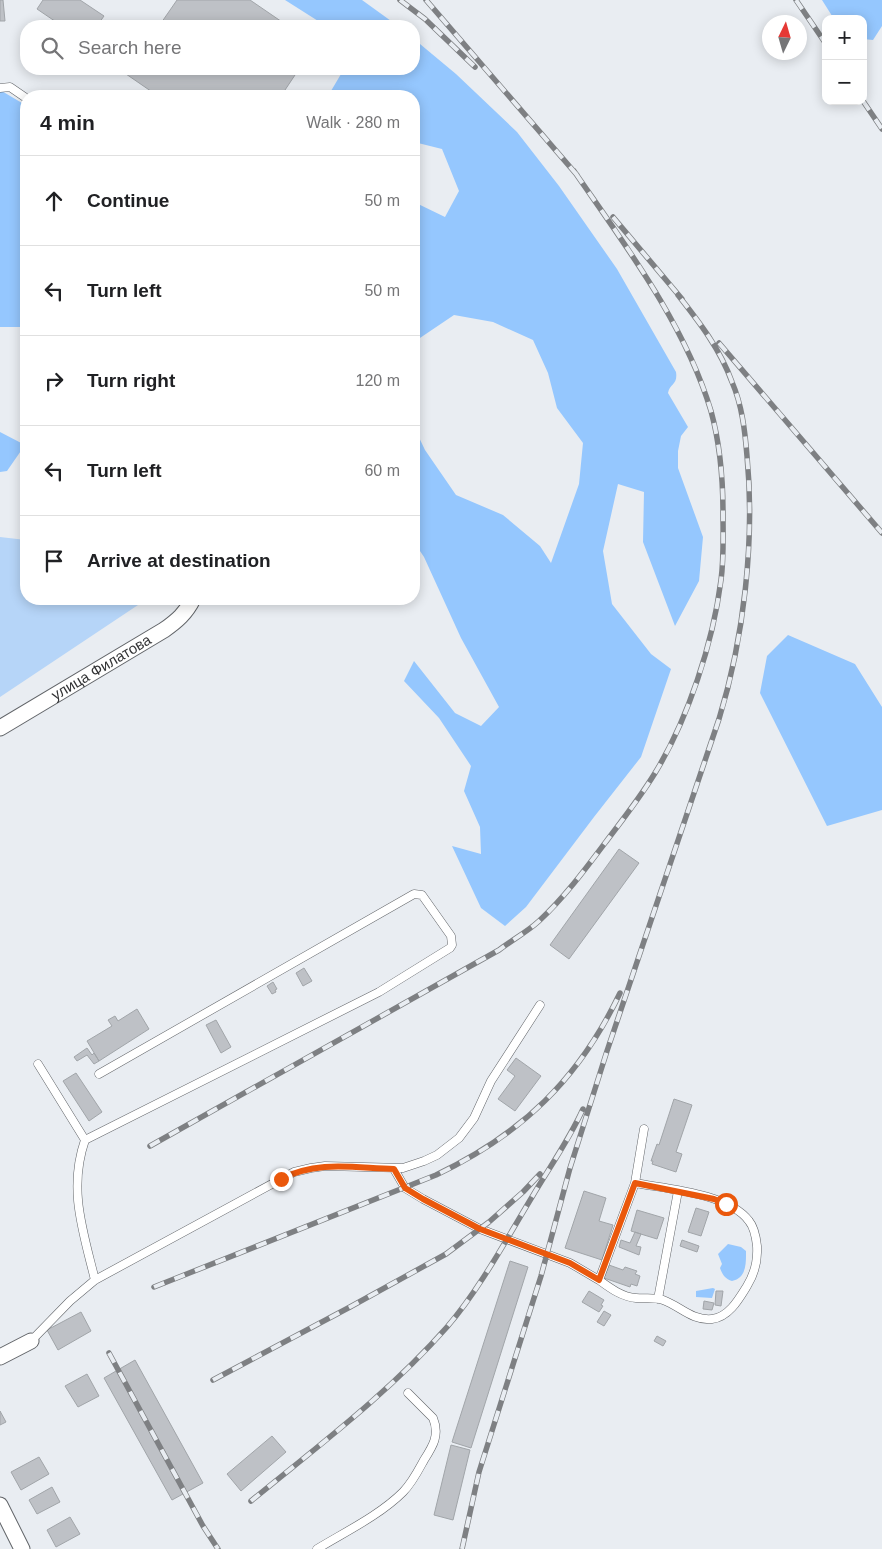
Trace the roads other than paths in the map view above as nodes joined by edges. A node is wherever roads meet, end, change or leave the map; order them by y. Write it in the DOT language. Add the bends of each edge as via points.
graph roads {
  1 [pos="0,88"];
  2 [pos="20,94"];
  3 [pos="190,605"];
  4 [pos="0,728"];
  5 [pos="540,1004"];
  6 [pos="38,1064"];
  7 [pos="99,1074"];
  8 [pos="644,1129"];
  9 [pos="85,1140"];
  10 [pos="394,1169"];
  11 [pos="635,1183"];
  12 [pos="678,1191"];
  13 [pos="95,1280"];
  14 [pos="599,1280"];
  15 [pos="658,1299"];
  16 [pos="31,1341"];
  17 [pos="0,1357"];
  18 [pos="408,1393"];
  19 [pos="0,1505"];
  20 [pos="22,1549"];
  21 [pos="317,1549"];
  1 -- 2 [label="lane" via="10,87"];
  3 -- 4 [label="street, улица Филатова" via="178,621"];
  5 -- 10 [label="lane" via="459,1138 437,1155 412,1166"];
  6 -- 9 [label="lane"];
  7 -- 9 [label="lane" via="414,894 422,894 451,936 450,948 387,988"];
  8 -- 11 [label="lane"];
  9 -- 13 [label="lane" via="77,1165 76,1188"];
  10 -- 13 [label="lane" via="325,1166 294,1172"];
  10 -- 14 [label="lane" via="405,1188 431,1204 480,1229 570,1263"];
  11 -- 12 [label="lane"];
  11 -- 14 [label="lane"];
  12 -- 15 [label="lane"];
  12 -- 15 [label="lane" via="714,1199 744,1215 755,1233 757,1261 752,1278 736,1304 719,1317 696,1317"];
  13 -- 16 [label="lane"];
  14 -- 15 [label="lane" via="629,1297"];
  16 -- 17 [label="street"];
  18 -- 21 [label="lane" via="433,1418 437,1428 432,1448 410,1483 389,1504"];
  19 -- 20 [label="street"];
}
